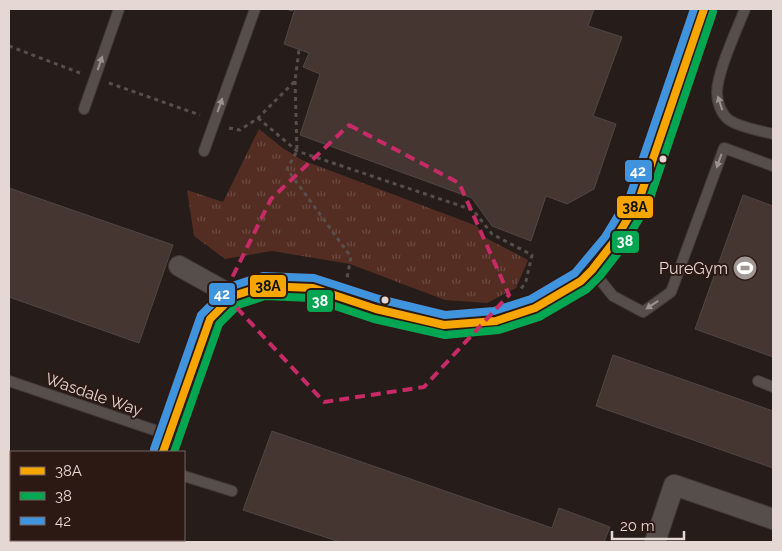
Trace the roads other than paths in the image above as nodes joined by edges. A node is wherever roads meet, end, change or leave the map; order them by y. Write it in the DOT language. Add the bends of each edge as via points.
graph roads {
  1 [pos="119,9"];
  2 [pos="255,9"];
  3 [pos="704,9"];
  4 [pos="745,9"];
  5 [pos="84,109"];
  6 [pos="773,134"];
  7 [pos="204,151"];
  8 [pos="773,166"];
  9 [pos="180,266"];
  10 [pos="592,270"];
  11 [pos="233,296"];
  12 [pos="9,381"];
  13 [pos="758,381"];
  14 [pos="773,387"];
  15 [pos="166,444"];
  16 [pos="185,476"];
  17 [pos="232,491"];
  18 [pos="773,519"];
  19 [pos="655,542"];
  5 -- 1 [label="lane, one-way"];
  7 -- 2 [label="lane, one-way"];
  3 -- 10 [label="street" via="639,200"];
  6 -- 4 [label="lane, one-way" via="729,120 718,101 717,86"];
  8 -- 10 [label="lane, one-way" via="724,148 671,292 642,312 613,296"];
  9 -- 11 [label="street"];
  10 -- 11 [label="street" via="581,281 535,308 496,321 444,325 376,309 313,288 264,286"];
  11 -- 15 [label="street" via="210,319"];
  12 -- 15 [label="lane, Wasdale Way"];
  13 -- 14 [label="lane"];
  16 -- 17 [label="lane"];
  18 -- 19 [label="street" via="674,486"];
}
